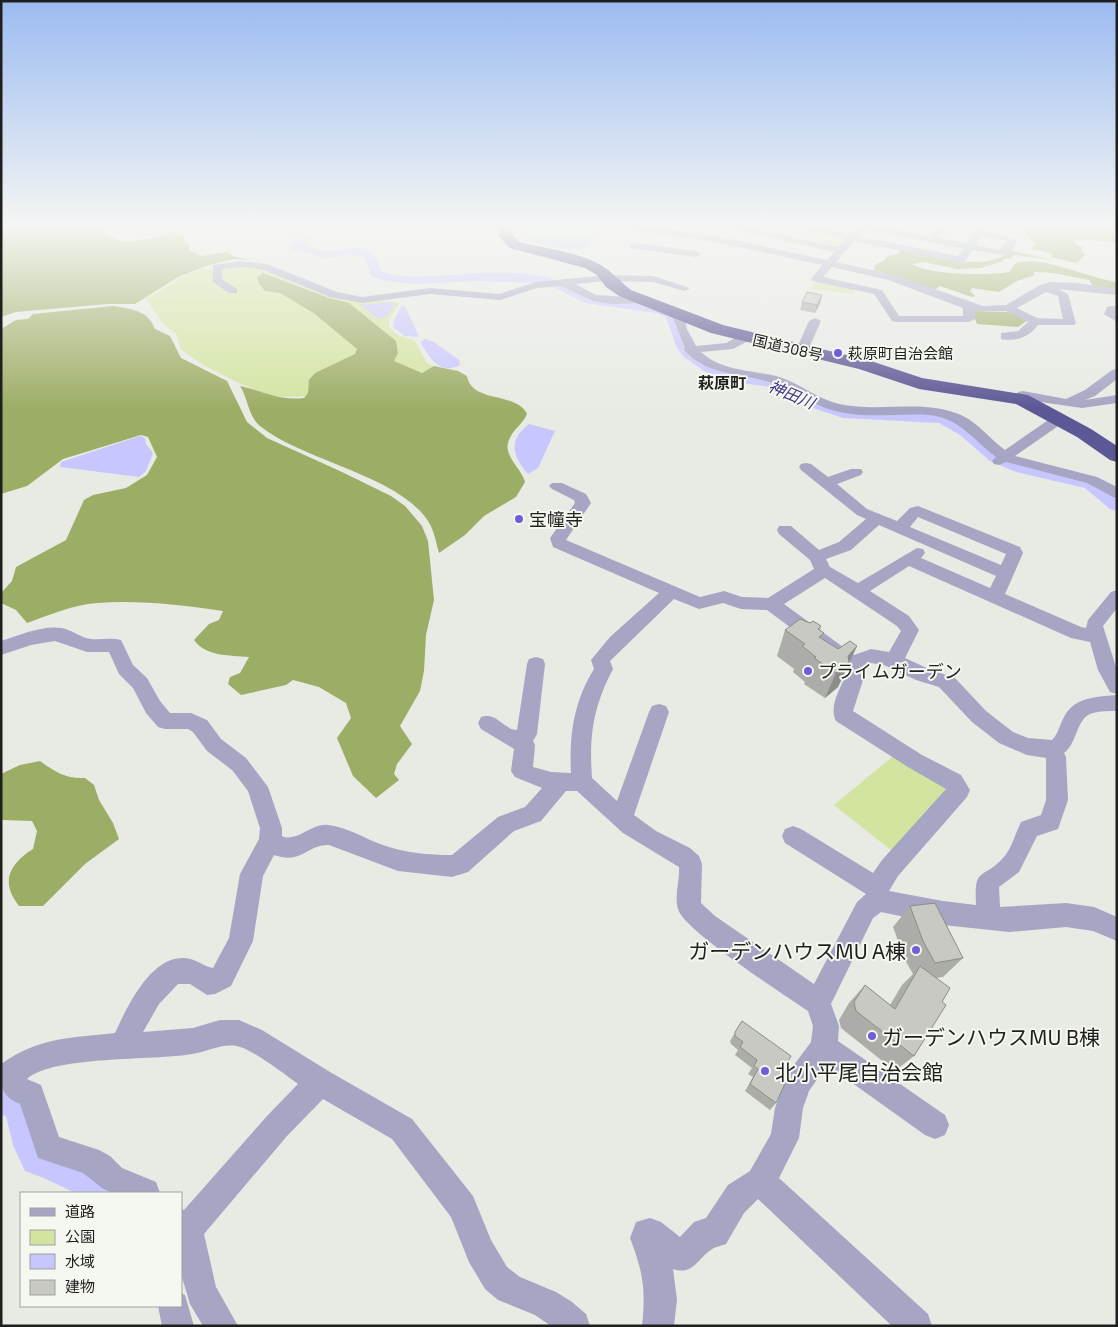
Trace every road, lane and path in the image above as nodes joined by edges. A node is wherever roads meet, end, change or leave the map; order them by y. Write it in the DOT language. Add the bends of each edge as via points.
graph roads {
  1 [pos="225,286"];
  2 [pos="312,286"];
  3 [pos="533,286"];
  4 [pos="569,286"];
  5 [pos="614,286"];
  6 [pos="678,286"];
  7 [pos="849,286"];
  8 [pos="883,286"];
  9 [pos="904,286"];
  10 [pos="1055,286"];
  11 [pos="1071,286"];
  12 [pos="1044,287"];
  13 [pos="685,288"];
  14 [pos="233,291"];
  15 [pos="878,292"];
  16 [pos="1117,292"];
  17 [pos="922,298"];
  18 [pos="642,300"];
  19 [pos="969,306"];
  20 [pos="1008,308"];
  21 [pos="1117,309"];
  22 [pos="678,314"];
  23 [pos="1117,319"];
  24 [pos="909,320"];
  25 [pos="815,321"];
  26 [pos="1035,321"];
  27 [pos="1005,336"];
  28 [pos="746,337"];
  29 [pos="686,350"];
  30 [pos="802,350"];
  31 [pos="1116,373"];
  32 [pos="1021,399"];
  33 [pos="1117,399"];
  34 [pos="1051,400"];
  35 [pos="1059,419"];
  36 [pos="1112,449"];
  37 [pos="1004,459"];
  38 [pos="806,467"];
  39 [pos="856,472"];
  40 [pos="827,483"];
  41 [pos="557,486"];
  42 [pos="1117,494"];
  43 [pos="876,519"];
  44 [pos="900,528"];
  45 [pos="785,530"];
  46 [pos="930,543"];
  47 [pos="908,559"];
  48 [pos="820,564"];
  49 [pos="1004,573"];
  50 [pos="671,592"];
  51 [pos="857,592"];
  52 [pos="1117,596"];
  53 [pos="995,597"];
  54 [pos="771,604"];
  55 [pos="1097,637"];
  56 [pos="1,648"];
  57 [pos="894,660"];
  58 [pos="536,664"];
  59 [pos="853,664"];
  60 [pos="1117,687"];
  61 [pos="1117,703"];
  62 [pos="655,710"];
  63 [pos="488,722"];
  64 [pos="518,741"];
  65 [pos="1051,748"];
  66 [pos="571,782"];
  67 [pos="622,818"];
  68 [pos="793,836"];
  69 [pos="270,841"];
  70 [pos="877,894"];
  71 [pos="989,918"];
  72 [pos="1117,929"];
  73 [pos="818,1003"];
  74 [pos="123,1045"];
  75 [pos="824,1047"];
  76 [pos="5,1077"];
  77 [pos="320,1082"];
  78 [pos="935,1125"];
  79 [pos="761,1182"];
  80 [pos="143,1192"];
  81 [pos="184,1232"];
  82 [pos="174,1307"];
  83 [pos="178,1326"];
  84 [pos="222,1326"];
  85 [pos="574,1326"];
  86 [pos="658,1326"];
  87 [pos="916,1326"];
  1 -- 14 [label="street"];
  2 -- 3 [label="street" via="334,295 362,300 430,291 500,297"];
  4 -- 18 [label="street" via="602,300"];
  5 -- 18 [label="highway, 国道308号"];
  6 -- 13 [label="street"];
  7 -- 15 [label="street"];
  8 -- 15 [label="street"];
  9 -- 17 [label="street"];
  10 -- 12 [label="street"];
  11 -- 16 [label="street"];
  12 -- 20 [label="street"];
  12 -- 26 [label="street" via="1063,294 1070,323"];
  15 -- 24 [label="street" via="895,319"];
  17 -- 19 [label="street"];
  17 -- 24 [label="street"];
  18 -- 22 [label="highway, 国道308号"];
  19 -- 20 [label="street" via="991,310"];
  19 -- 24 [label="street" via="969,318"];
  20 -- 26 [label="street"];
  21 -- 23 [label="street" via="1111,309 1110,314"];
  22 -- 28 [label="highway, 国道308号"];
  22 -- 29 [label="street"];
  25 -- 30 [label="street"];
  26 -- 27 [label="street" via="1021,340"];
  28 -- 29 [label="street" via="729,346"];
  28 -- 30 [label="highway, 国道308号"];
  29 -- 37 [label="street" via="722,370 775,380 828,406 938,412 956,418"];
  30 -- 32 [label="highway, 国道308号" via="923,385"];
  31 -- 34 [label="street" via="1076,400"];
  32 -- 34 [label="street" via="1023,395"];
  32 -- 35 [label="highway, 国道308号"];
  33 -- 34 [label="street" via="1088,405"];
  35 -- 36 [label="highway, 国道308号"];
  35 -- 37 [label="street" via="1034,434"];
  37 -- 42 [label="street" via="1086,478"];
  38 -- 40 [label="street"];
  39 -- 40 [label="street"];
  40 -- 43 [label="street" via="862,512"];
  41 -- 50 [label="street" via="581,497 583,503 558,538 559,543"];
  43 -- 44 [label="street"];
  43 -- 48 [label="street"];
  44 -- 46 [label="street"];
  44 -- 49 [label="street" via="918,511 1014,551"];
  45 -- 48 [label="street"];
  46 -- 47 [label="street"];
  46 -- 49 [label="street"];
  47 -- 51 [label="street"];
  47 -- 53 [label="street"];
  48 -- 51 [label="street"];
  48 -- 54 [label="street"];
  49 -- 53 [label="street"];
  50 -- 54 [label="street" via="699,603 724,597 741,603"];
  50 -- 66 [label="street" via="655,610 622,635 600,660 604,669 585,706"];
  51 -- 57 [label="street" via="903,621 910,630"];
  52 -- 55 [label="street" via="1094,625"];
  53 -- 55 [label="street" via="1078,633"];
  54 -- 59 [label="street"];
  55 -- 60 [label="street" via="1112,682"];
  56 -- 69 [label="street" via="54,635 64,636 78,644 115,645 126,669 140,683 153,707 165,720 191,721 200,726 214,744 249,775 257,787 271,828"];
  57 -- 59 [label="street" via="872,655"];
  57 -- 65 [label="street" via="913,671 948,682 978,716 1007,739 1040,750"];
  58 -- 64 [label="street" via="527,734"];
  59 -- 70 [label="street" via="857,671 843,714 915,761 953,781 959,790 890,868"];
  61 -- 65 [label="street" via="1082,708 1074,715 1064,743"];
  62 -- 67 [label="street"];
  63 -- 64 [label="street"];
  64 -- 66 [label="street" via="525,745 522,771 528,775"];
  65 -- 71 [label="street" via="1056,757 1057,800 1050,822 1029,829 1017,858 1007,870 994,875 987,883"];
  66 -- 67 [label="street"];
  66 -- 69 [label="street" via="533,814 506,824 460,864 452,866 392,859 330,835 315,837 292,849 281,849"];
  67 -- 73 [label="street" via="691,864 689,908 706,924"];
  68 -- 70 [label="street"];
  69 -- 74 [label="street" via="252,874 241,941 222,977 207,982 195,972 184,970 169,975 143,1002"];
  70 -- 71 [label="street" via="943,913"];
  70 -- 73 [label="street" via="865,910"];
  71 -- 72 [label="street" via="1032,919 1066,915 1094,919"];
  73 -- 75 [label="street" via="826,1026"];
  74 -- 76 [label="street" via="38,1057"];
  74 -- 77 [label="street" via="149,1046 193,1041 220,1033 239,1033"];
  75 -- 78 [label="street"];
  75 -- 79 [label="street" via="798,1083 789,1108 785,1138"];
  76 -- 80 [label="street" via="17,1089 31,1095 48,1148 89,1160 112,1178"];
  77 -- 81 [label="street"];
  77 -- 85 [label="street" via="402,1129 462,1207 480,1251 496,1278 509,1289 545,1303"];
  79 -- 86 [label="street" via="748,1186 727,1209 715,1233 705,1233 685,1255 677,1255 659,1238 647,1233 658,1270 661,1300"];
  79 -- 87 [label="street"];
  81 -- 84 [label="street" via="201,1293"];
  82 -- 83 [label="street"];
}
